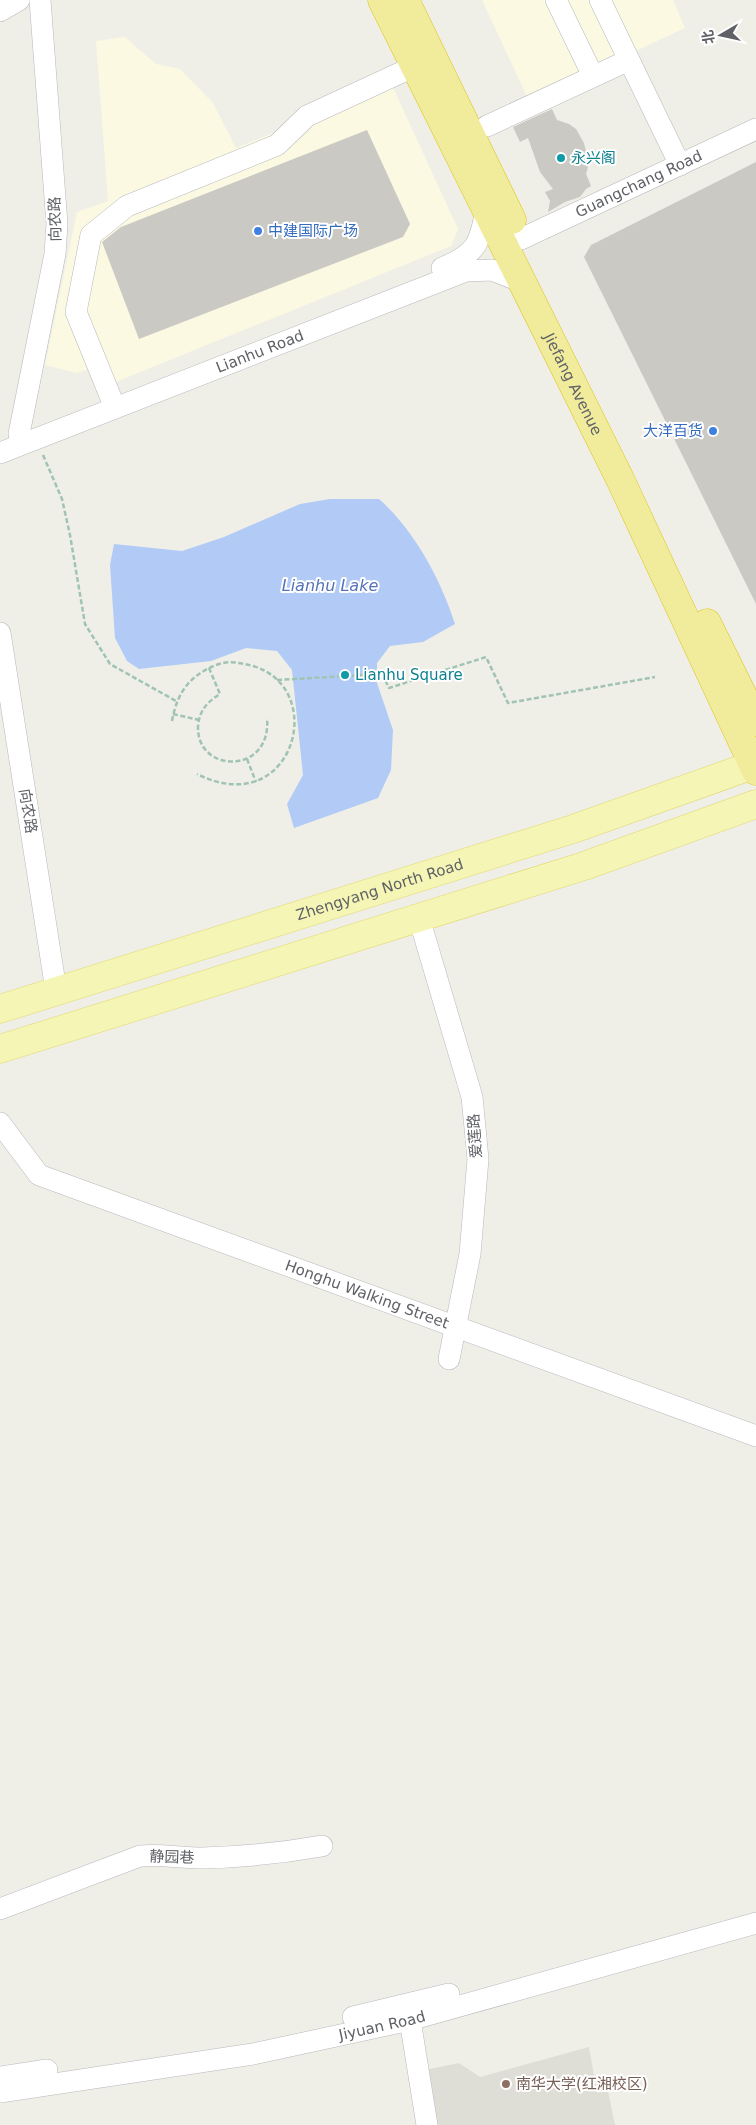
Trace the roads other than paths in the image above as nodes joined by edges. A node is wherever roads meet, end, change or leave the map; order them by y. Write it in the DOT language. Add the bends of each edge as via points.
graph roads {
  1 [pos="19,0"];
  2 [pos="40,0"];
  3 [pos="382,0"];
  4 [pos="405,0"];
  5 [pos="556,0"];
  6 [pos="600,0"];
  7 [pos="0,11"];
  8 [pos="629,60"];
  9 [pos="415,66"];
  10 [pos="593,76"];
  11 [pos="487,126"];
  12 [pos="756,129"];
  13 [pos="680,165"];
  14 [pos="486,210"];
  15 [pos="57,224"];
  16 [pos="91,235"];
  17 [pos="521,239"];
  18 [pos="520,281"];
  19 [pos="112,398"];
  20 [pos="18,438"];
  21 [pos="0,453"];
  22 [pos="0,633"];
  23 [pos="756,722"];
  24 [pos="755,767"];
  25 [pos="756,804"];
  26 [pos="419,918"];
  27 [pos="56,990"];
  28 [pos="0,1009"];
  29 [pos="0,1049"];
  30 [pos="0,1123"];
  31 [pos="455,1327"];
  32 [pos="449,1359"];
  33 [pos="756,1436"];
  34 [pos="322,1846"];
  35 [pos="0,1909"];
  36 [pos="756,1910"];
  37 [pos="756,1923"];
  38 [pos="410,2020"];
  39 [pos="0,2077"];
  40 [pos="0,2092"];
  41 [pos="427,2125"];
  1 -- 7 [label="street"];
  2 -- 15 [label="street, 向农路"];
  3 -- 9 [label="highway, Jiefang Avenue"];
  4 -- 17 [label="highway, Jiefang Avenue"];
  5 -- 10 [label="street"];
  6 -- 8 [label="street"];
  8 -- 10 [label="street"];
  8 -- 13 [label="street"];
  9 -- 14 [label="highway, Jiefang Avenue"];
  9 -- 16 [label="street" via="307,116 277,144 127,206"];
  10 -- 11 [label="street"];
  12 -- 13 [label="street, Guangchang Road"];
  13 -- 17 [label="street, Guangchang Road"];
  14 -- 18 [label="highway, Jiefang Avenue"];
  14 -- 19 [label="street, Lianhu Road" via="481,239 462,260"];
  15 -- 16 [label="street"];
  15 -- 20 [label="street, 向农路" via="55,254"];
  16 -- 19 [label="street" via="76,312"];
  17 -- 23 [label="highway, Jiefang Avenue"];
  18 -- 20 [label="street, Lianhu Road" via="492,270 466,270"];
  18 -- 24 [label="highway, Jiefang Avenue" via="620,479"];
  19 -- 20 [label="street, Lianhu Road"];
  20 -- 21 [label="street, Lianhu Road"];
  22 -- 27 [label="street, 向农路"];
  24 -- 27 [label="main road, Zhengyang North Road" via="573,829"];
  25 -- 26 [label="main road" via="584,866"];
  26 -- 29 [label="main road"];
  26 -- 31 [label="street, 爱莲路" via="472,1097 478,1159 470,1254"];
  27 -- 28 [label="main road, Zhengyang North Road"];
  30 -- 31 [label="street, Honghu Walking Street" via="39,1175"];
  31 -- 32 [label="street, 爱莲路"];
  31 -- 33 [label="street, Honghu Walking Street"];
  34 -- 35 [label="street, 静园巷" via="269,1855 140,1856"];
  36 -- 39 [label="street, Jiyuan Road" via="406,2005 250,2040"];
  37 -- 38 [label="street, Jiyuan Road"];
  38 -- 40 [label="street, Jiyuan Road" via="254,2054"];
  38 -- 41 [label="street"];
}
